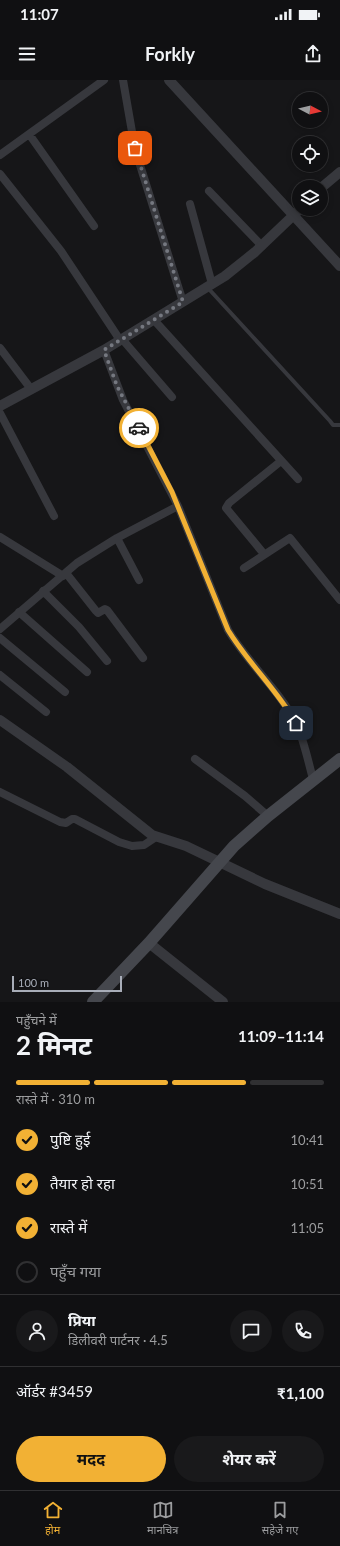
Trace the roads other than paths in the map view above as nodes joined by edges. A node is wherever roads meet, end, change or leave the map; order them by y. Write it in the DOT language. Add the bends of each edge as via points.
graph roads {
  1 [pos="104,80"];
  2 [pos="124,80"];
  3 [pos="169,80"];
  4 [pos="29,134"];
  5 [pos="0,155"];
  6 [pos="340,172"];
  7 [pos="0,174"];
  8 [pos="328,182"];
  9 [pos="209,191"];
  10 [pos="190,204"];
  11 [pos="292,207"];
  12 [pos="293,216"];
  13 [pos="300,216"];
  14 [pos="94,226"];
  15 [pos="262,246"];
  16 [pos="340,266"];
  17 [pos="209,285"];
  18 [pos="183,302"];
  19 [pos="154,320"];
  20 [pos="121,339"];
  21 [pos="0,348"];
  22 [pos="104,350"];
  23 [pos="32,389"];
  24 [pos="172,397"];
  25 [pos="0,406"];
  26 [pos="0,413"];
  27 [pos="340,425"];
  28 [pos="281,461"];
  29 [pos="298,479"];
  30 [pos="178,506"];
  31 [pos="54,516"];
  32 [pos="0,537"];
  33 [pos="117,538"];
  34 [pos="264,554"];
  35 [pos="244,568"];
  36 [pos="64,574"];
  37 [pos="139,580"];
  38 [pos="43,591"];
  39 [pos="340,600"];
  40 [pos="19,612"];
  41 [pos="0,628"];
  42 [pos="0,638"];
  43 [pos="143,658"];
  44 [pos="106,661"];
  45 [pos="87,672"];
  46 [pos="0,675"];
  47 [pos="65,692"];
  48 [pos="46,712"];
  49 [pos="0,720"];
  50 [pos="195,759"];
  51 [pos="340,759"];
  52 [pos="313,779"];
  53 [pos="0,792"];
  54 [pos="268,816"];
  55 [pos="156,837"];
  56 [pos="219,862"];
  57 [pos="340,914"];
  58 [pos="149,944"];
  59 [pos="94,1002"];
  60 [pos="223,1002"];
  1 -- 4 [label="street"];
  2 -- 18 [label="street" via="135,148"];
  3 -- 11 [label="street"];
  4 -- 5 [label="street"];
  4 -- 14 [label="street"];
  6 -- 8 [label="street"];
  7 -- 20 [label="street" via="61,251"];
  9 -- 15 [label="street"];
  10 -- 17 [label="street"];
  12 -- 15 [label="street"];
  13 -- 16 [label="street"];
  15 -- 17 [label="street" via="239,266"];
  17 -- 18 [label="street"];
  17 -- 27 [label="lane" via="330,422 333,425"];
  18 -- 19 [label="street"];
  19 -- 20 [label="street"];
  19 -- 28 [label="street"];
  20 -- 22 [label="street"];
  20 -- 24 [label="street"];
  21 -- 23 [label="street"];
  22 -- 23 [label="street"];
  22 -- 30 [label="street" via="124,400"];
  23 -- 25 [label="street"];
  26 -- 31 [label="street"];
  28 -- 29 [label="street"];
  28 -- 34 [label="street" via="226,508"];
  30 -- 33 [label="street"];
  30 -- 52 [label="street" via="228,630 291,715 300,734"];
  32 -- 36 [label="street"];
  33 -- 36 [label="street"];
  33 -- 37 [label="street"];
  34 -- 35 [label="street"];
  34 -- 39 [label="street" via="290,538"];
  36 -- 38 [label="street"];
  36 -- 43 [label="street" via="98,613 107,610"];
  38 -- 40 [label="street"];
  38 -- 44 [label="street" via="79,627"];
  40 -- 41 [label="street"];
  40 -- 45 [label="street"];
  42 -- 47 [label="street"];
  46 -- 48 [label="street"];
  49 -- 55 [label="street" via="68,767"];
  50 -- 54 [label="street"];
  51 -- 52 [label="main road"];
  52 -- 54 [label="main road"];
  53 -- 55 [label="street" via="60,822 66,823 75,819 126,844 144,845"];
  54 -- 56 [label="main road"];
  55 -- 56 [label="street" via="186,846"];
  56 -- 57 [label="street" via="265,884"];
  56 -- 58 [label="main road"];
  58 -- 59 [label="main road"];
  58 -- 60 [label="street"];
}
